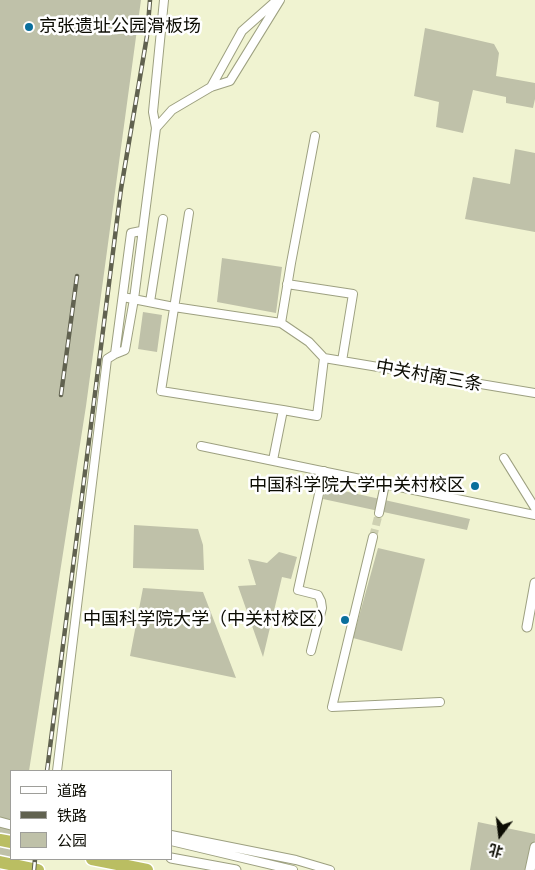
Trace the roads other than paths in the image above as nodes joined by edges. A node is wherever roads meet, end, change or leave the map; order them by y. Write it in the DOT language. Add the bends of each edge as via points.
graph roads {
  1 [pos="164,0"];
  2 [pos="278,0"];
  3 [pos="211,87"];
  4 [pos="156,128"];
  5 [pos="315,136"];
  6 [pos="189,213"];
  7 [pos="163,219"];
  8 [pos="141,231"];
  9 [pos="287,284"];
  10 [pos="123,297"];
  11 [pos="134,299"];
  12 [pos="150,302"];
  13 [pos="174,307"];
  14 [pos="281,323"];
  15 [pos="115,354"];
  16 [pos="324,358"];
  17 [pos="342,361"];
  18 [pos="535,394"];
  19 [pos="283,410"];
  20 [pos="202,446"];
  21 [pos="504,458"];
  22 [pos="273,460"];
  23 [pos="324,471"];
  24 [pos="385,484"];
  25 [pos="535,508"];
  26 [pos="379,512"];
  27 [pos="535,514"];
  28 [pos="373,537"];
  29 [pos="535,583"];
  30 [pos="527,627"];
  31 [pos="311,651"];
  32 [pos="440,702"];
  33 [pos="57,770"];
  34 [pos="172,835"];
  35 [pos="172,841"];
  36 [pos="535,847"];
  37 [pos="172,858"];
  38 [pos="97,860"];
  39 [pos="131,860"];
  40 [pos="0,862"];
  41 [pos="38,870"];
  42 [pos="147,870"];
  43 [pos="158,870"];
  44 [pos="236,870"];
  45 [pos="294,870"];
  46 [pos="330,870"];
  47 [pos="530,870"];
  1 -- 4 [label="street" via="153,112"];
  2 -- 3 [label="street" via="242,31"];
  2 -- 3 [label="street" via="230,81"];
  3 -- 4 [label="street" via="172,110"];
  4 -- 8 [label="street"];
  5 -- 9 [label="street"];
  6 -- 13 [label="street"];
  7 -- 12 [label="street"];
  8 -- 10 [label="street" via="132,233"];
  8 -- 11 [label="street"];
  9 -- 14 [label="street"];
  9 -- 17 [label="street" via="353,294"];
  10 -- 11 [label="street"];
  10 -- 15 [label="street"];
  11 -- 12 [label="street"];
  11 -- 15 [label="street" via="125,350"];
  12 -- 13 [label="street"];
  13 -- 14 [label="street"];
  13 -- 19 [label="street" via="161,391"];
  14 -- 16 [label="street" via="309,342"];
  15 -- 33 [label="street" via="108,358"];
  16 -- 17 [label="street, 中关村南三条"];
  16 -- 19 [label="street" via="317,416"];
  17 -- 18 [label="street, 中关村南三条"];
  19 -- 22 [label="street"];
  20 -- 22 [label="street"];
  21 -- 25 [label="street"];
  22 -- 23 [label="street"];
  23 -- 24 [label="street"];
  23 -- 31 [label="street" via="298,590 318,595 321,601"];
  24 -- 26 [label="street"];
  24 -- 27 [label="street"];
  28 -- 32 [label="street" via="332,707"];
  29 -- 30 [label="street"];
  34 -- 46 [label="street"];
  35 -- 45 [label="street"];
  36 -- 47 [label="street"];
  37 -- 44 [label="street"];
  38 -- 42 [label="highway"];
  39 -- 43 [label="highway"];
  40 -- 41 [label="highway"];
}
